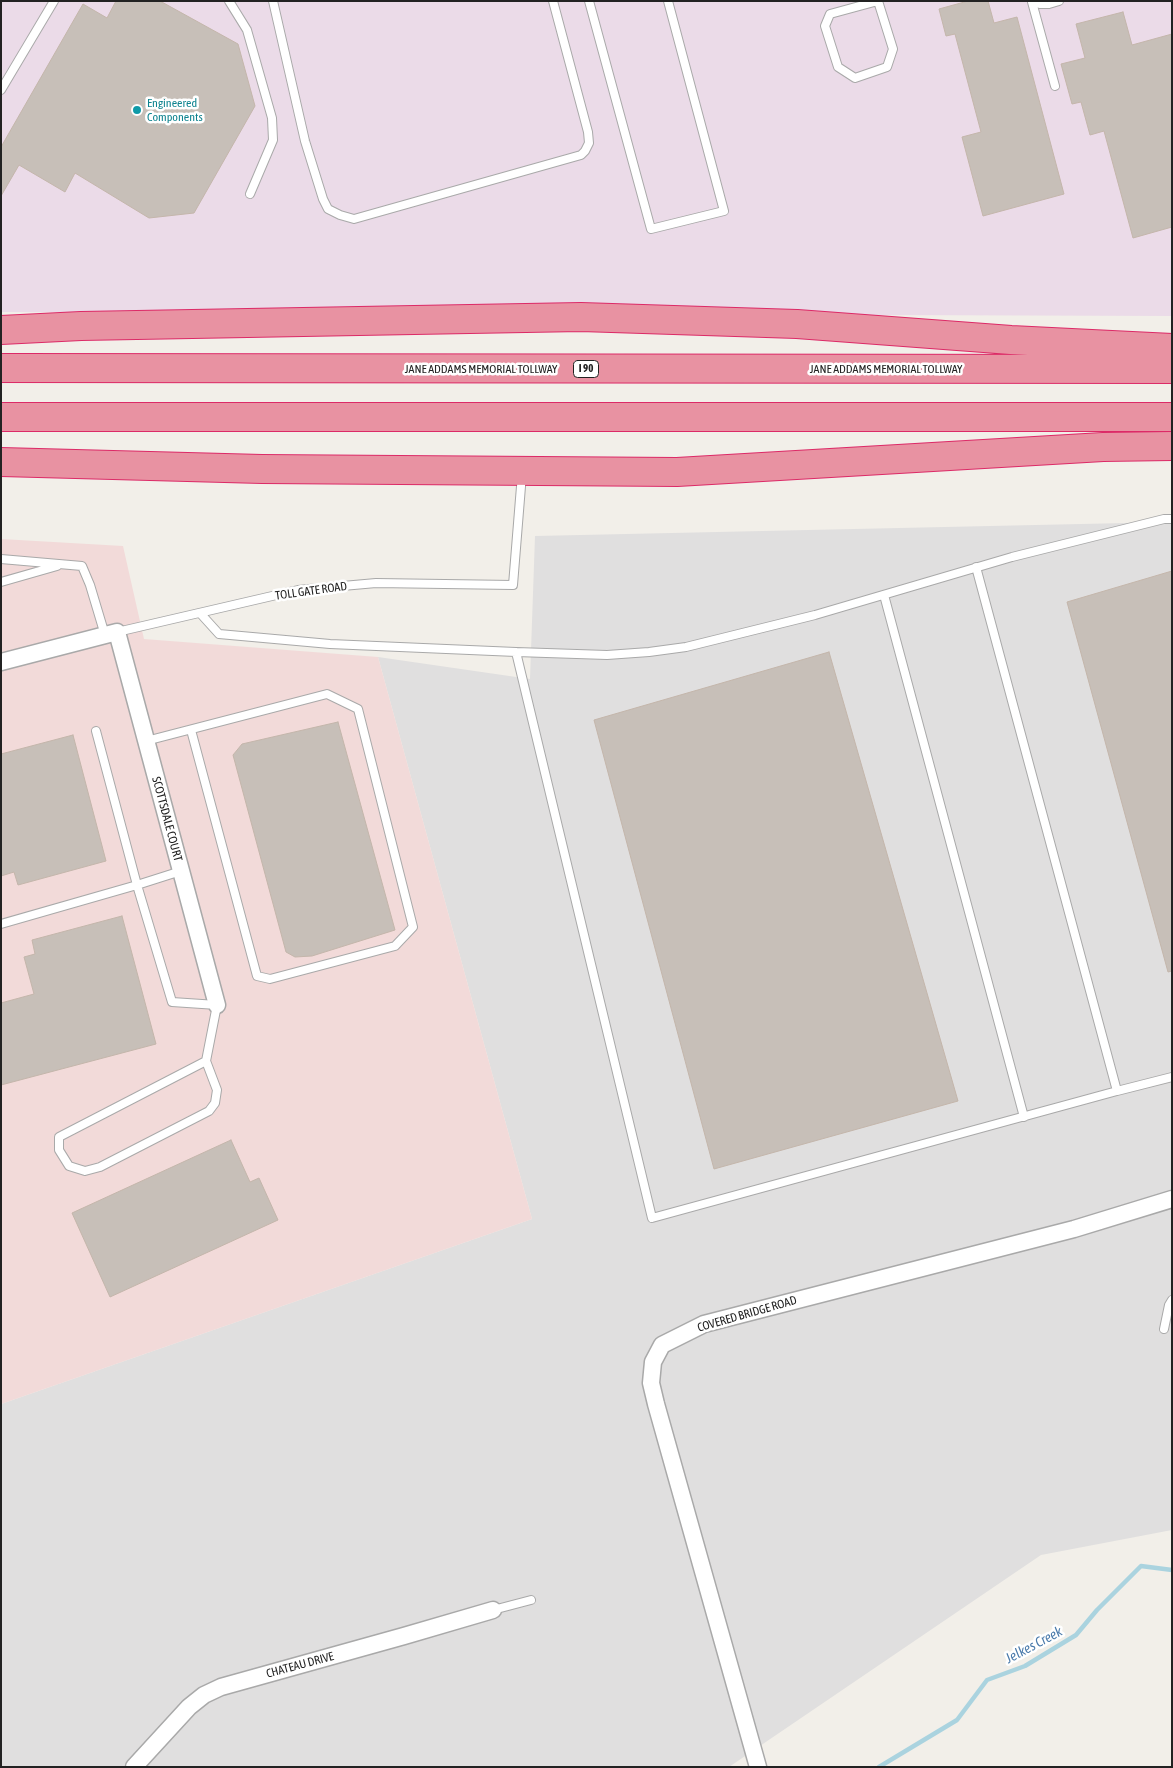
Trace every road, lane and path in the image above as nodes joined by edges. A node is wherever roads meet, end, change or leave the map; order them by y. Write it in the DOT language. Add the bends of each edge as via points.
graph roads {
  1 [pos="54,1"];
  2 [pos="229,1"];
  3 [pos="273,1"];
  4 [pos="553,1"];
  5 [pos="589,1"];
  6 [pos="668,1"];
  7 [pos="878,1"];
  8 [pos="1059,1"];
  9 [pos="1032,2"];
  10 [pos="1055,86"];
  11 [pos="1,90"];
  12 [pos="250,194"];
  13 [pos="1,330"];
  14 [pos="1172,348"];
  15 [pos="1,368"];
  16 [pos="1172,369"];
  17 [pos="1,417"];
  18 [pos="1172,417"];
  19 [pos="1172,446"];
  20 [pos="1,462"];
  21 [pos="522,470"];
  22 [pos="1172,519"];
  23 [pos="1,559"];
  24 [pos="62,565"];
  25 [pos="976,568"];
  26 [pos="1,582"];
  27 [pos="884,595"];
  28 [pos="200,613"];
  29 [pos="111,633"];
  30 [pos="516,652"];
  31 [pos="1,662"];
  32 [pos="191,730"];
  33 [pos="96,731"];
  34 [pos="146,741"];
  35 [pos="181,871"];
  36 [pos="137,885"];
  37 [pos="1,924"];
  38 [pos="217,1006"];
  39 [pos="206,1061"];
  40 [pos="1172,1077"];
  41 [pos="1117,1091"];
  42 [pos="1024,1117"];
  43 [pos="1172,1199"];
  44 [pos="1172,1300"];
  45 [pos="1164,1329"];
  46 [pos="531,1600"];
  47 [pos="493,1610"];
  48 [pos="134,1767"];
  49 [pos="758,1767"];
  1 -- 11 [label="lane"];
  2 -- 12 [label="lane" via="247,30 272,118 273,140"];
  3 -- 4 [label="lane" via="305,141 323,199 328,209 354,219 582,155 589,143 588,132"];
  5 -- 6 [label="lane" via="651,229 724,211"];
  7 -- 7 [label="lane" via="893,49 887,67 855,78 838,67 825,26 830,14"];
  8 -- 9 [label="lane" via="1049,4"];
  9 -- 10 [label="lane"];
  13 -- 14 [label="highway" via="581,317 797,324"];
  15 -- 16 [label="highway, JANE ADDAMS MEMORIAL TOLLWAY / I 90"];
  17 -- 18 [label="highway"];
  19 -- 21 [label="highway" via="1103,447 677,472"];
  20 -- 21 [label="highway" via="262,469"];
  21 -- 28 [label="lane, TOLL GATE ROAD" via="513,585 376,583 298,590"];
  22 -- 25 [label="lane"];
  23 -- 24 [label="lane"];
  24 -- 26 [label="lane"];
  24 -- 29 [label="lane" via="82,566"];
  25 -- 27 [label="lane"];
  25 -- 41 [label="lane"];
  27 -- 30 [label="lane" via="686,647 607,655"];
  27 -- 42 [label="lane"];
  28 -- 29 [label="lane, TOLL GATE ROAD"];
  28 -- 30 [label="lane" via="219,634 330,644"];
  29 -- 31 [label="street, TOLL GATE ROAD"];
  29 -- 34 [label="street, SCOTTSDALE COURT"];
  30 -- 42 [label="lane" via="652,1218"];
  32 -- 32 [label="lane" via="327,694 358,709 413,927 395,946 270,979 257,976"];
  32 -- 34 [label="lane"];
  33 -- 36 [label="lane"];
  34 -- 35 [label="street, SCOTTSDALE COURT"];
  35 -- 36 [label="lane"];
  35 -- 38 [label="street, SCOTTSDALE COURT"];
  36 -- 37 [label="lane"];
  36 -- 38 [label="lane" via="172,1002"];
  38 -- 39 [label="lane"];
  39 -- 39 [label="lane" via="217,1090 215,1103 209,1111 100,1167 85,1171 69,1166 59,1150 59,1137"];
  40 -- 41 [label="lane"];
  41 -- 42 [label="lane"];
  43 -- 49 [label="street, COVERED BRIDGE ROAD" via="1074,1229 704,1324 662,1345 653,1362 651,1382 656,1404"];
  44 -- 45 [label="lane"];
  46 -- 47 [label="lane"];
  47 -- 48 [label="street, CHATEAU DRIVE" via="221,1686 189,1707"];
}
